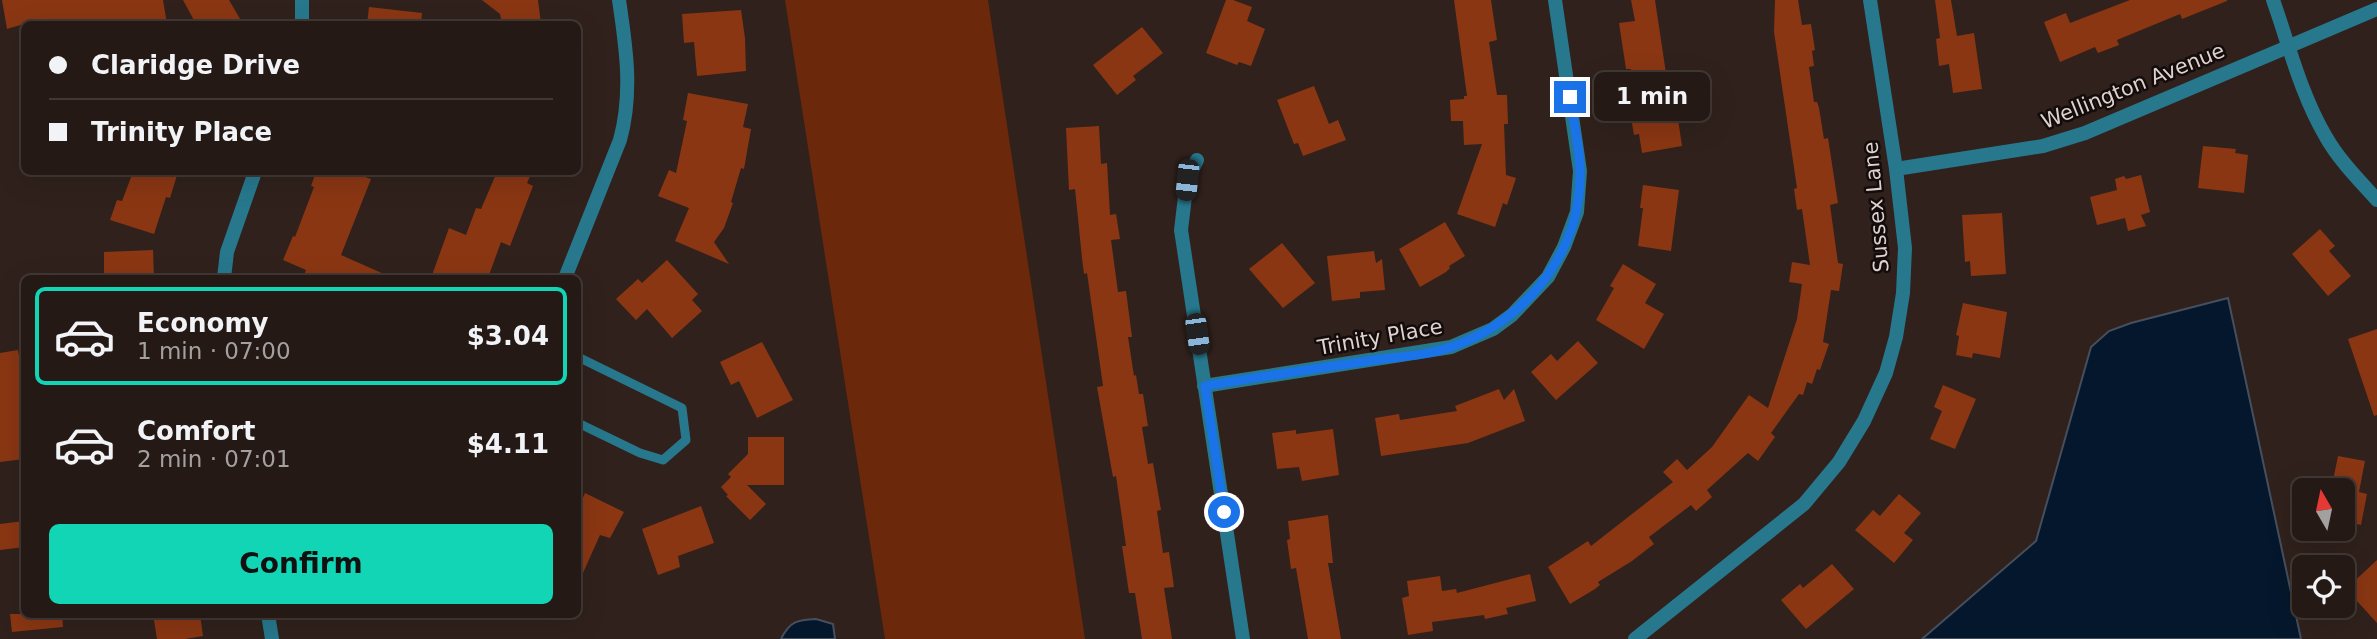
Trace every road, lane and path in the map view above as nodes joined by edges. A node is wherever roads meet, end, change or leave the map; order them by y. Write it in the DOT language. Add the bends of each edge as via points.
graph roads {
  1 [pos="302,0"];
  2 [pos="619,0"];
  3 [pos="1555,0"];
  4 [pos="1870,0"];
  5 [pos="2273,0"];
  6 [pos="2377,9"];
  7 [pos="302,21"];
  8 [pos="2288,45"];
  9 [pos="1197,160"];
  10 [pos="1896,169"];
  11 [pos="254,175"];
  12 [pos="2377,200"];
  13 [pos="223,275"];
  14 [pos="566,275"];
  15 [pos="581,358"];
  16 [pos="1205,386"];
  17 [pos="581,424"];
  18 [pos="269,618"];
  19 [pos="272,639"];
  20 [pos="1243,639"];
  21 [pos="1635,639"];
  1 -- 7 [label="street"];
  2 -- 14 [label="street" via="628,85 626,121"];
  3 -- 16 [label="street, Trinity Place" via="1580,171 1577,212 1548,277 1493,329 1451,347"];
  4 -- 10 [label="street, Sussex Lane"];
  5 -- 8 [label="street"];
  6 -- 8 [label="street, Wellington Avenue"];
  8 -- 10 [label="street, Wellington Avenue" via="2085,133 2043,146"];
  8 -- 12 [label="street" via="2326,138"];
  9 -- 16 [label="street" via="1187,180 1181,230"];
  10 -- 21 [label="street, Sussex Lane" via="1905,248 1903,293 1886,373 1864,421 1839,462 1804,504"];
  11 -- 13 [label="street" via="227,251"];
  15 -- 17 [label="lane" via="682,408 685,440 663,460"];
  16 -- 20 [label="street"];
  18 -- 19 [label="street"];
}
